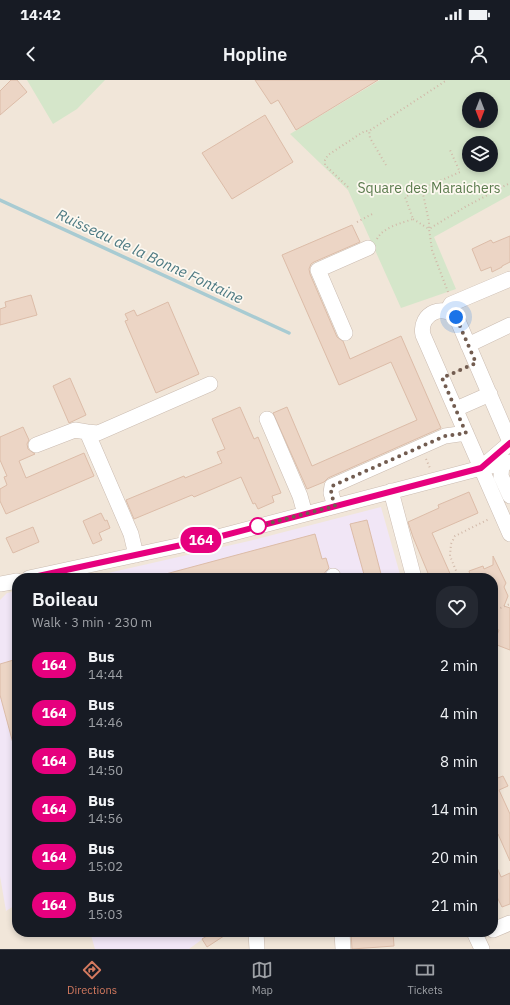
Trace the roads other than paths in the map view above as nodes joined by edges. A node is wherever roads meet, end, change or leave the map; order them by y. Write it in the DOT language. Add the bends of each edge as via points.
graph roads {
  1 [pos="368,248"];
  2 [pos="510,279"];
  3 [pos="453,306"];
  4 [pos="510,325"];
  5 [pos="345,333"];
  6 [pos="468,345"];
  7 [pos="210,384"];
  8 [pos="490,394"];
  9 [pos="456,409"];
  10 [pos="505,413"];
  11 [pos="267,419"];
  12 [pos="87,432"];
  13 [pos="466,433"];
  14 [pos="510,442"];
  15 [pos="36,446"];
  16 [pos="507,461"];
  17 [pos="481,468"];
  18 [pos="391,491"];
  19 [pos="510,496"];
  20 [pos="335,506"];
  21 [pos="305,514"];
  22 [pos="510,534"];
  23 [pos="136,555"];
  24 [pos="68,573"];
  25 [pos="413,573"];
  26 [pos="12,582"];
  27 [pos="0,584"];
  28 [pos="510,923"];
  29 [pos="498,928"];
  30 [pos="256,937"];
  31 [pos="342,937"];
  32 [pos="257,949"];
  33 [pos="343,949"];
  1 -- 5 [label="street" via="318,270"];
  2 -- 3 [label="street"];
  3 -- 6 [label="street"];
  3 -- 9 [label="street" via="433,312 426,317 422,327 423,335"];
  4 -- 6 [label="street"];
  6 -- 8 [label="street"];
  7 -- 12 [label="street" via="98,433"];
  8 -- 9 [label="street"];
  8 -- 10 [label="street"];
  9 -- 13 [label="street"];
  10 -- 14 [label="street"];
  11 -- 21 [label="street" via="300,496"];
  12 -- 15 [label="street" via="76,430"];
  12 -- 23 [label="street" via="131,534"];
  13 -- 17 [label="street"];
  13 -- 20 [label="street" via="445,436 332,486 331,493"];
  14 -- 17 [label="street"];
  16 -- 17 [label="street"];
  16 -- 19 [label="street" via="501,476"];
  17 -- 18 [label="street"];
  17 -- 22 [label="street"];
  18 -- 20 [label="street"];
  18 -- 25 [label="street"];
  20 -- 21 [label="street"];
  21 -- 23 [label="street"];
  23 -- 24 [label="street"];
  26 -- 27 [label="street"];
  28 -- 29 [label="street"];
  30 -- 32 [label="street"];
  31 -- 33 [label="street"];
}
